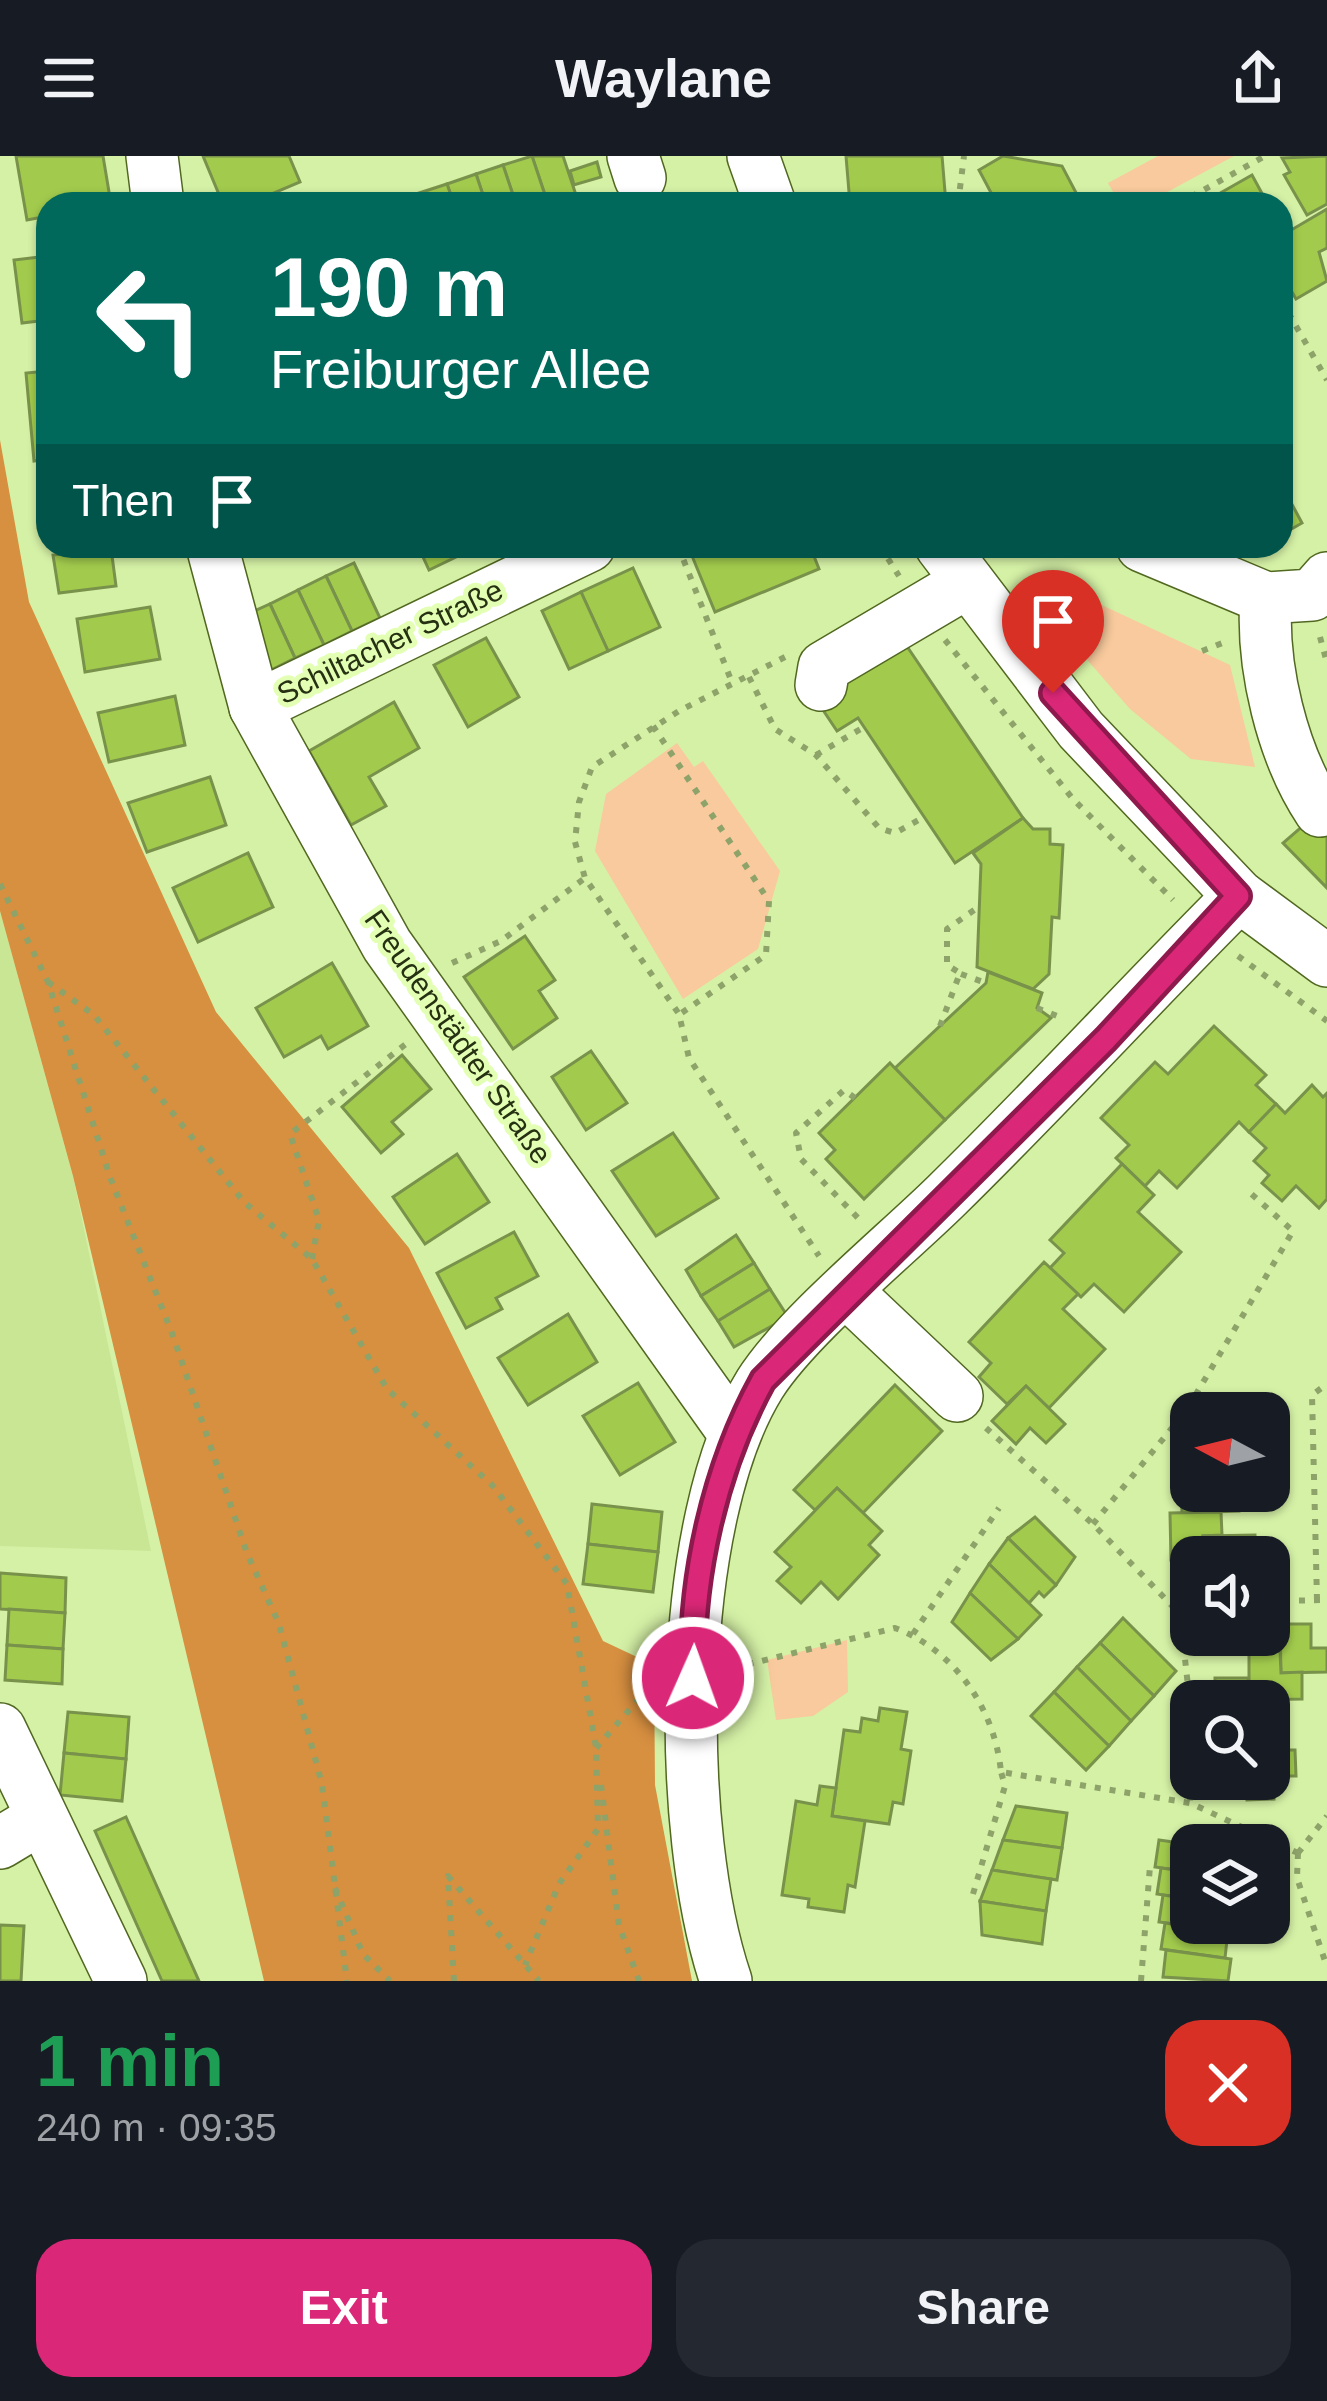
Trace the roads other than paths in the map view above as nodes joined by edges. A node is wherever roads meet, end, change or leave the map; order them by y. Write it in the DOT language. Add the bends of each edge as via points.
graph roads {
  1 [pos="152,156"];
  2 [pos="753,156"];
  3 [pos="156,192"];
  4 [pos="766,192"];
  5 [pos="215,558"];
  6 [pos="565,558"];
  7 [pos="1171,558"];
  8 [pos="955,564"];
  9 [pos="1327,578"];
  10 [pos="1266,598"];
  11 [pos="812,667"];
  12 [pos="255,707"];
  13 [pos="1320,812"];
  14 [pos="1221,913"];
  15 [pos="1327,961"];
  16 [pos="838,1300"];
  17 [pos="958,1405"];
  18 [pos="734,1433"];
  19 [pos="0,1729"];
  20 [pos="20,1831"];
  21 [pos="121,1981"];
  22 [pos="726,1981"];
  1 -- 3 [label="street"];
  2 -- 4 [label="street"];
  5 -- 12 [label="street, Freudenstädter Straße"];
  6 -- 12 [label="street, Schiltacher Straße"];
  7 -- 10 [label="street"];
  8 -- 11 [label="street" via="824,667"];
  8 -- 14 [label="street"];
  9 -- 10 [label="street" via="1312,595"];
  10 -- 13 [label="street" via="1264,644 1300,782"];
  12 -- 18 [label="street, Freudenstädter Straße" via="387,945"];
  14 -- 15 [label="street"];
  14 -- 16 [label="street" via="1106,1039"];
  16 -- 17 [label="street"];
  16 -- 18 [label="street" via="763,1380"];
  18 -- 22 [label="street" via="719,1480 692,1659 694,1810"];
  19 -- 20 [label="street"];
  20 -- 21 [label="street"];
}
